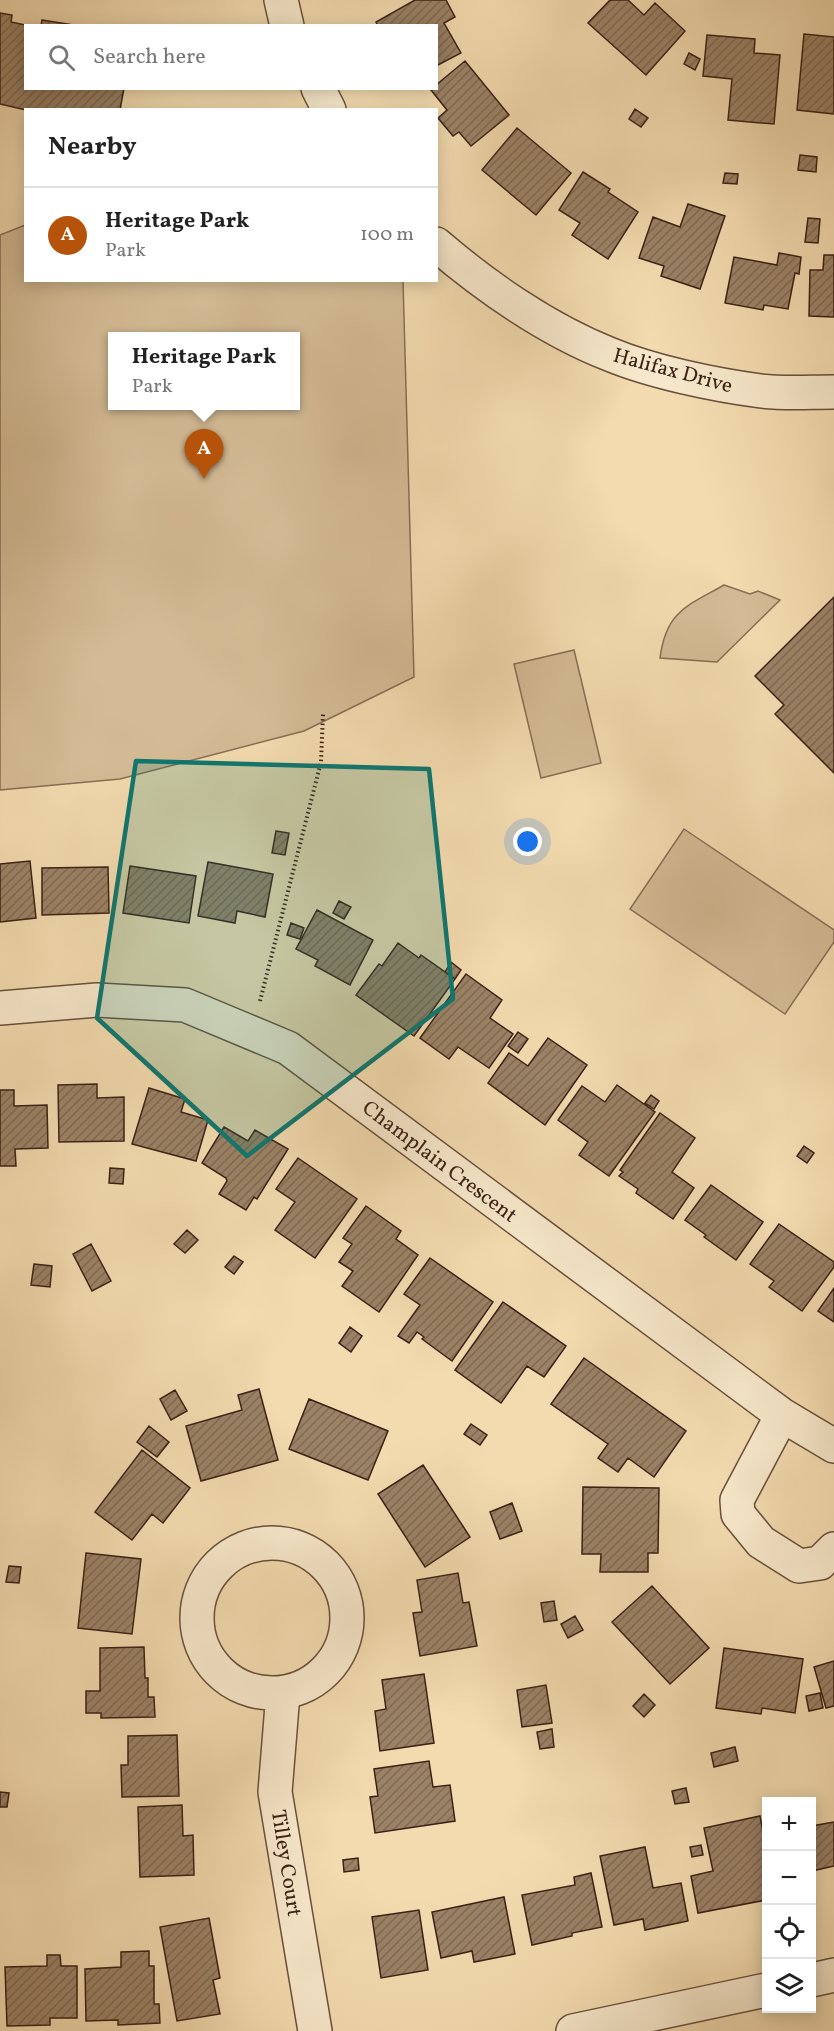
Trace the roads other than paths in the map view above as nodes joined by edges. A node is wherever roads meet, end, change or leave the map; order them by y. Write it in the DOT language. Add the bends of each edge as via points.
graph roads {
  1 [pos="281,0"];
  2 [pos="287,24"];
  3 [pos="319,90"];
  4 [pos="328,108"];
  5 [pos="438,246"];
  6 [pos="834,392"];
  7 [pos="0,1008"];
  8 [pos="782,1415"];
  9 [pos="834,1446"];
  10 [pos="834,1549"];
  11 [pos="283,1693"];
  12 [pos="834,1975"];
  13 [pos="816,1979"];
  14 [pos="762,1991"];
  15 [pos="315,2031"];
  16 [pos="573,2031"];
  1 -- 2 [label="street"];
  3 -- 4 [label="street"];
  5 -- 6 [label="street, Halifax Drive" via="465,269 546,322 610,354 678,375 762,392"];
  7 -- 8 [label="street, Champlain Crescent" via="97,1000 185,1005 288,1048"];
  8 -- 9 [label="street, Champlain Crescent"];
  8 -- 10 [label="street" via="737,1500 738,1514 761,1542 799,1566 820,1563"];
  11 -- 11 [label="street" via="313,1682 336,1659 347,1629 345,1598 330,1569 308,1551 281,1543 253,1545 227,1557 207,1578 197,1605 198,1634 209,1660 229,1681 255,1692"];
  11 -- 15 [label="street, Tilley Court" via="275,1792"];
  12 -- 13 [label="street"];
  14 -- 16 [label="street"];
}
